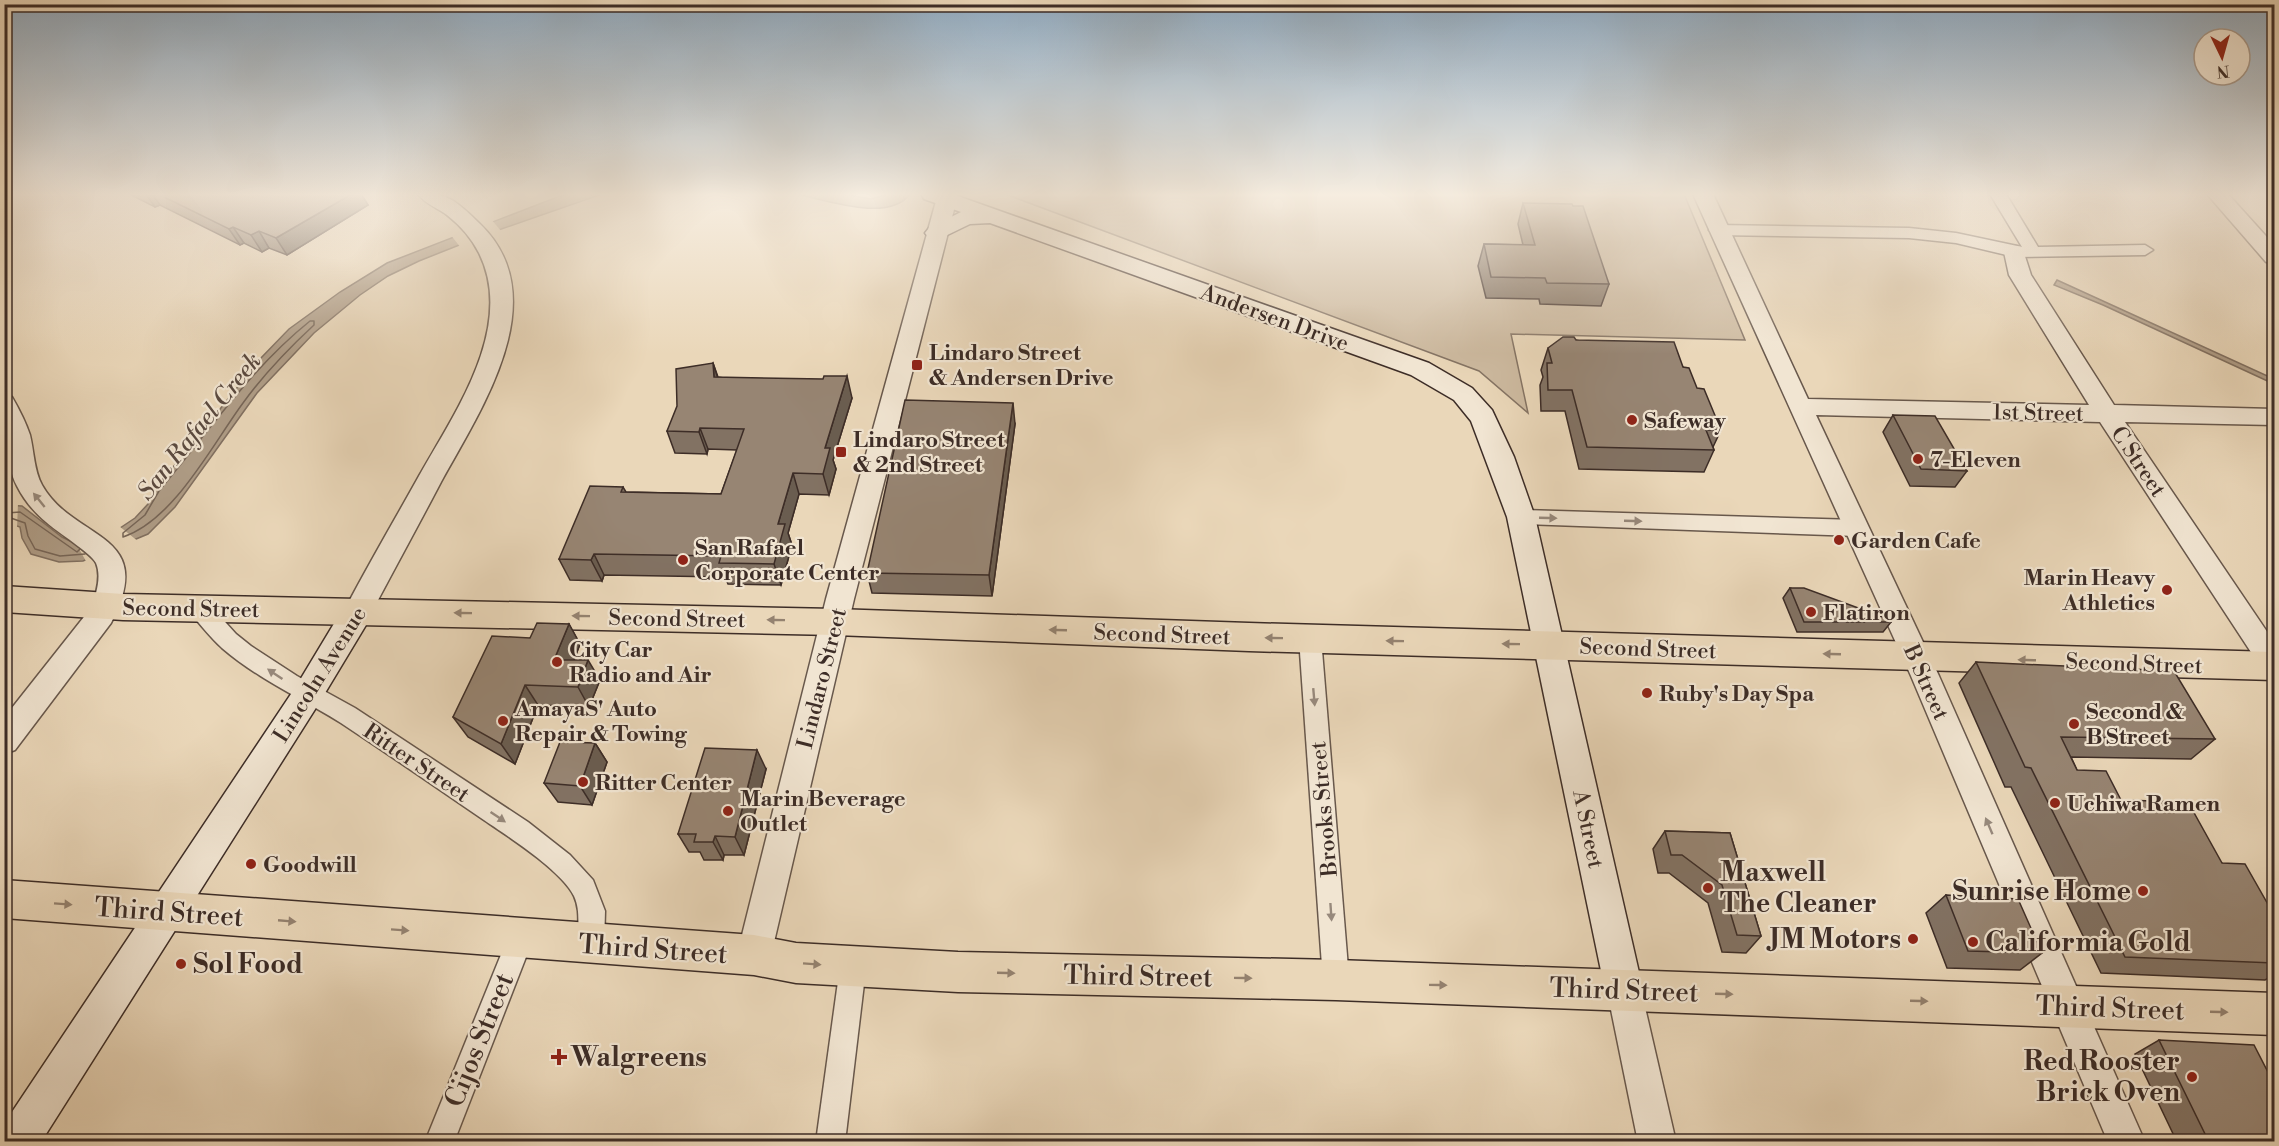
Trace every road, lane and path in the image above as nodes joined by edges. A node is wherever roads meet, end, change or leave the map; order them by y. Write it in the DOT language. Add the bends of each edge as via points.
graph roads {
  1 [pos="487,247"];
  2 [pos="933,247"];
  3 [pos="1082,247"];
  4 [pos="1102,247"];
  5 [pos="1725,247"];
  6 [pos="2002,247"];
  7 [pos="2022,247"];
  8 [pos="2145,250"];
  9 [pos="2024,252"];
  10 [pos="4,403"];
  11 [pos="1483,405"];
  12 [pos="1801,407"];
  13 [pos="2107,414"];
  14 [pos="2274,417"];
  15 [pos="1521,517"];
  16 [pos="1857,528"];
  17 [pos="4,599"];
  18 [pos="50,603"];
  19 [pos="106,606"];
  20 [pos="199,608"];
  21 [pos="358,611"];
  22 [pos="4,612"];
  23 [pos="835,622"];
  24 [pos="1310,638"];
  25 [pos="1549,645"];
  26 [pos="1916,657"];
  27 [pos="2274,665"];
  28 [pos="308,694"];
  29 [pos="4,741"];
  30 [pos="4,899"];
  31 [pos="166,911"];
  32 [pos="520,939"];
  33 [pos="591,945"];
  34 [pos="754,955"];
  35 [pos="853,967"];
  36 [pos="1336,980"];
  37 [pos="1624,990"];
  38 [pos="2067,1007"];
  39 [pos="2274,1014"];
  40 [pos="16,1142"];
  41 [pos="439,1142"];
  42 [pos="830,1142"];
  43 [pos="1657,1142"];
  44 [pos="2127,1142"];
  1 -- 21 [label="street, Lincoln Avenue" via="498,274 503,305 492,362"];
  2 -- 23 [label="street, Lindaro Street"];
  3 -- 11 [label="main road, Andersen Drive" via="1420,369"];
  4 -- 11 [label="main road, Andersen Drive" via="1434,361 1480,391"];
  5 -- 12 [label="street, B Street"];
  6 -- 9 [label="street"];
  7 -- 9 [label="street, C Street"];
  8 -- 9 [label="street"];
  9 -- 13 [label="street, C Street" via="2019,276"];
  19 -- 10 [label="street, one-way" via="112,575 110,561 47,509 32,490"];
  11 -- 15 [label="main road, A Street" via="1483,417"];
  12 -- 13 [label="street, 1st Street"];
  12 -- 16 [label="street, B Street"];
  13 -- 14 [label="street, 1st Street"];
  13 -- 27 [label="street, C Street"];
  15 -- 16 [label="street, one-way"];
  15 -- 25 [label="main road, A Street"];
  16 -- 26 [label="street, B Street"];
  17 -- 18 [label="main road, Second Street"];
  18 -- 19 [label="main road, Second Street"];
  18 -- 22 [label="main road, Second Street"];
  19 -- 20 [label="main road, Second Street"];
  19 -- 29 [label="street"];
  20 -- 21 [label="main road, Second Street"];
  28 -- 20 [label="street, Ritter Street, one-way" via="243,652"];
  23 -- 21 [label="main road, Second Street, one-way"];
  21 -- 28 [label="main road, Lincoln Avenue"];
  24 -- 23 [label="main road, Second Street, one-way"];
  23 -- 34 [label="street, Lindaro Street"];
  25 -- 24 [label="main road, Second Street, one-way"];
  24 -- 36 [label="street, Brooks Street, one-way"];
  26 -- 25 [label="main road, Second Street, one-way"];
  25 -- 37 [label="main road, A Street"];
  27 -- 26 [label="main road, Second Street, one-way"];
  38 -- 26 [label="street, B Street, one-way"];
  28 -- 31 [label="main road, Lincoln Avenue"];
  28 -- 33 [label="street, Ritter Street, one-way" via="334,707 519,830 561,863 584,888 592,911"];
  30 -- 31 [label="main road, Third Street, one-way"];
  31 -- 32 [label="main road, Third Street, one-way"];
  31 -- 40 [label="main road, Lincoln Avenue"];
  32 -- 33 [label="main road, Third Street"];
  32 -- 41 [label="street, Cijos Street"];
  33 -- 34 [label="main road, Third Street"];
  34 -- 35 [label="main road, Third Street, one-way"];
  35 -- 36 [label="main road, Third Street, one-way"];
  35 -- 42 [label="street"];
  36 -- 37 [label="main road, Third Street, one-way"];
  37 -- 38 [label="main road, Third Street, one-way"];
  37 -- 43 [label="street, A Street"];
  38 -- 39 [label="main road, Third Street, one-way"];
  38 -- 44 [label="street, B Street"];
}
